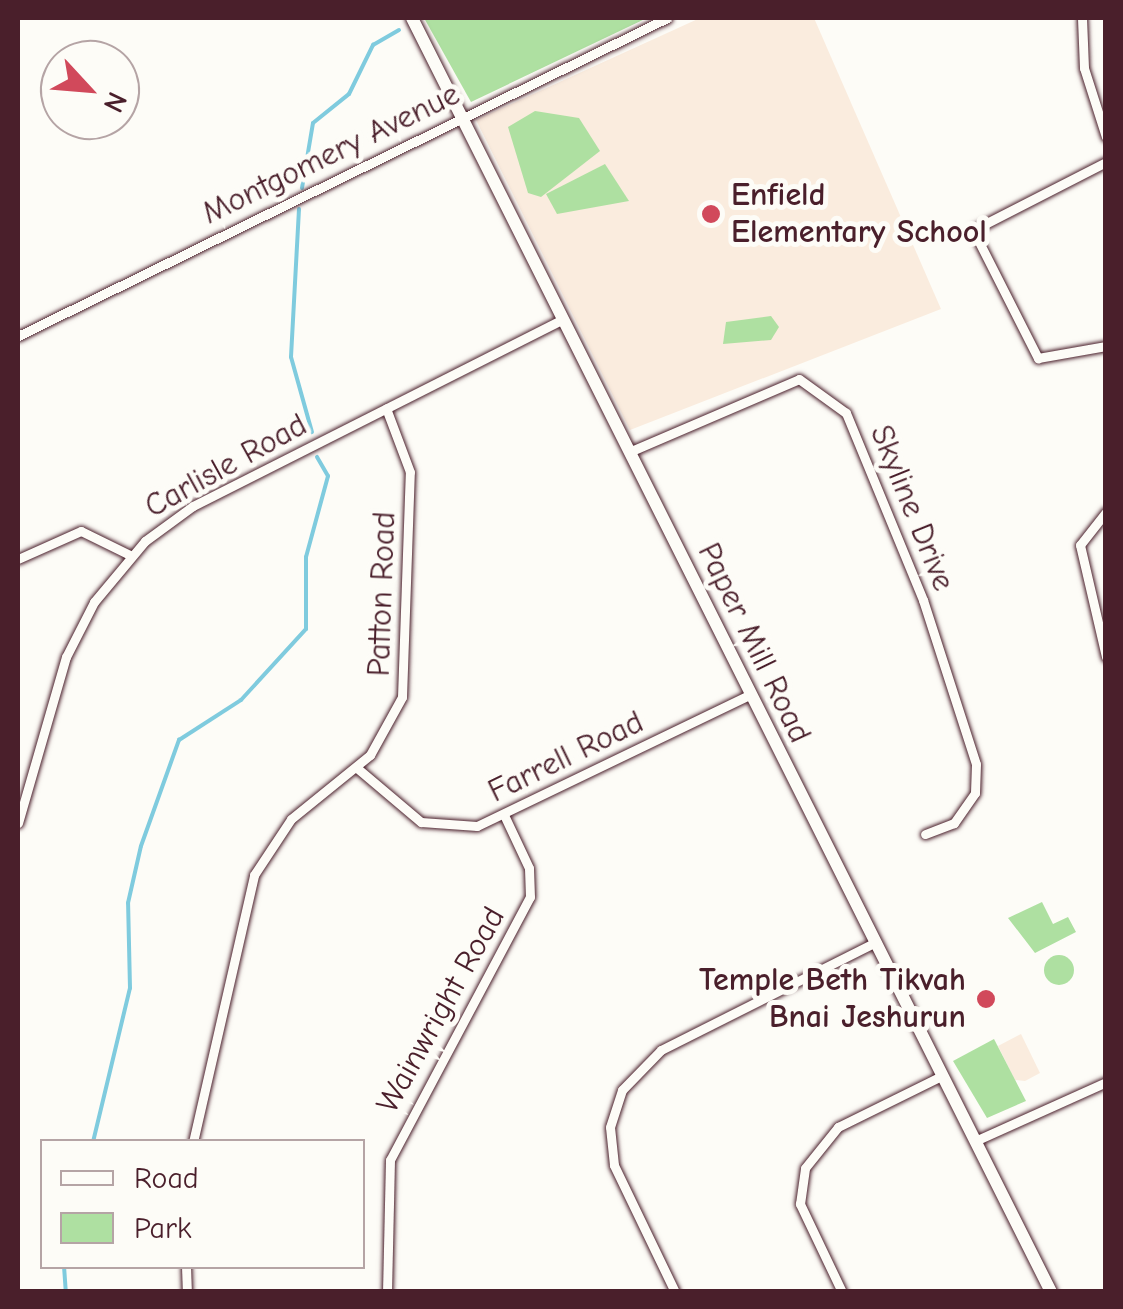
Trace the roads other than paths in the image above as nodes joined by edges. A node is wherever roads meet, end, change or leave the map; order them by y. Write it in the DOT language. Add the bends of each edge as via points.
graph roads {
  1 [pos="412,18"];
  2 [pos="667,18"];
  3 [pos="1082,18"];
  4 [pos="462,119"];
  5 [pos="1106,137"];
  6 [pos="1106,162"];
  7 [pos="559,320"];
  8 [pos="18,336"];
  9 [pos="1106,346"];
  10 [pos="386,408"];
  11 [pos="629,452"];
  12 [pos="1106,512"];
  13 [pos="130,555"];
  14 [pos="18,559"];
  15 [pos="1106,657"];
  16 [pos="748,696"];
  17 [pos="357,768"];
  18 [pos="505,817"];
  19 [pos="18,823"];
  20 [pos="926,834"];
  21 [pos="876,942"];
  22 [pos="943,1075"];
  23 [pos="1106,1082"];
  24 [pos="195,1139"];
  25 [pos="975,1141"];
  26 [pos="388,1292"];
  27 [pos="675,1292"];
  28 [pos="842,1292"];
  29 [pos="1050,1292"];
  1 -- 4 [label="main road, Paper Mill Road"];
  2 -- 4 [label="street, Montgomery Avenue"];
  3 -- 5 [label="street" via="1084,68"];
  4 -- 7 [label="main road, Paper Mill Road"];
  4 -- 8 [label="street, Montgomery Avenue"];
  6 -- 9 [label="street" via="973,230 1038,358"];
  7 -- 10 [label="street, Carlisle Road"];
  7 -- 11 [label="main road, Paper Mill Road"];
  10 -- 13 [label="street, Carlisle Road" via="192,506"];
  10 -- 17 [label="street, Patton Road" via="410,472 408,667 392,721"];
  11 -- 16 [label="main road, Paper Mill Road"];
  11 -- 20 [label="street, Skyline Drive" via="799,379 846,414 924,600 976,764 975,793 954,822"];
  12 -- 15 [label="street" via="1080,545"];
  13 -- 14 [label="street" via="86,531"];
  13 -- 19 [label="street, Carlisle Road" via="66,657"];
  16 -- 18 [label="street, Farrell Road"];
  16 -- 21 [label="main road, Paper Mill Road"];
  17 -- 18 [label="street, Farrell Road" via="426,823 462,828"];
  17 -- 24 [label="street, Patton Road" via="291,819 254,875"];
  18 -- 26 [label="street, Wainwright Road" via="530,868 530,897 394,1150"];
  21 -- 22 [label="main road, Paper Mill Road"];
  21 -- 27 [label="street" via="661,1050 622,1090 611,1153"];
  22 -- 25 [label="main road, Paper Mill Road"];
  22 -- 28 [label="street" via="838,1127 805,1168 800,1204"];
  23 -- 25 [label="street"];
  25 -- 29 [label="main road, Paper Mill Road"];
}
